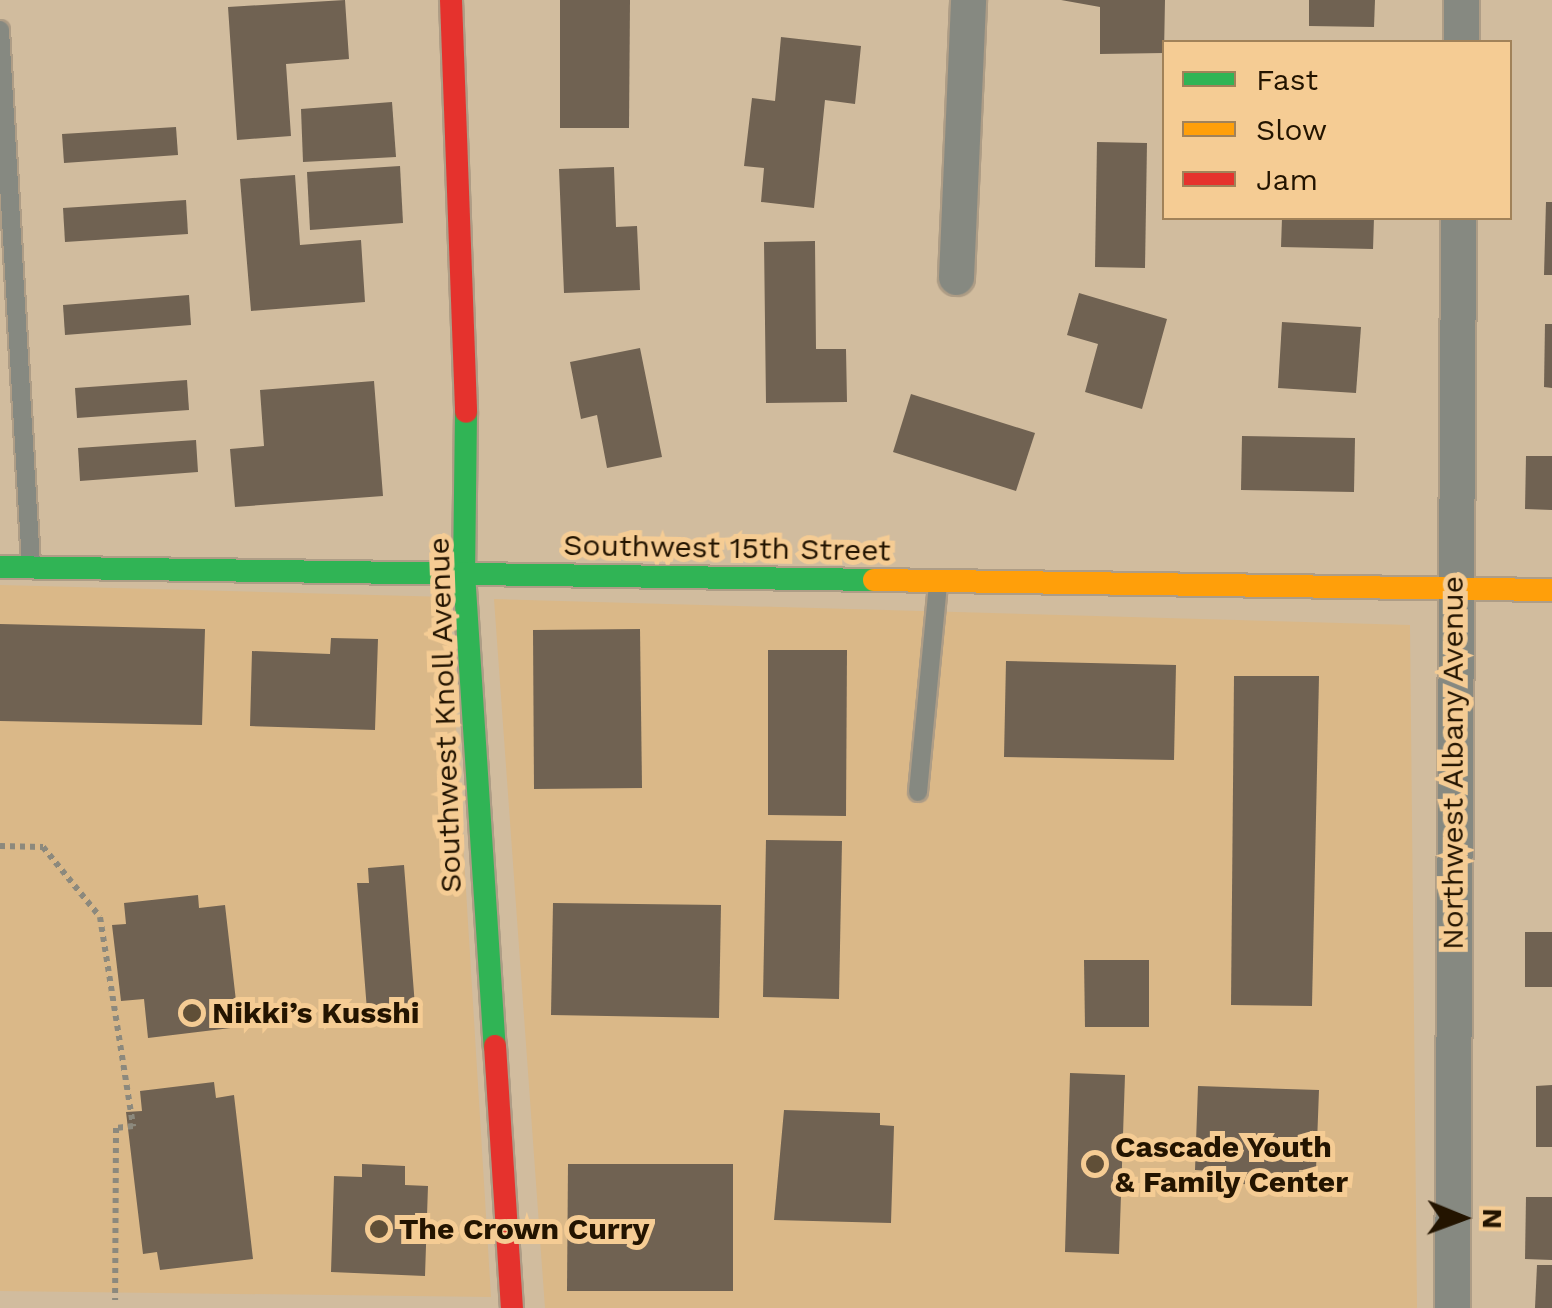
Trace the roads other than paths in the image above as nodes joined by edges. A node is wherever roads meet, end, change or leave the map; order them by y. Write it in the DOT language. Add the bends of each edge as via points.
graph roads {
  1 [pos="450,0"];
  2 [pos="968,0"];
  3 [pos="1461,0"];
  4 [pos="0,30"];
  5 [pos="1461,40"];
  6 [pos="1458,220"];
  7 [pos="956,278"];
  8 [pos="0,317"];
  9 [pos="20,318"];
  10 [pos="0,566"];
  11 [pos="32,567"];
  12 [pos="464,573"];
  13 [pos="938,582"];
  14 [pos="1454,589"];
  15 [pos="1552,590"];
  16 [pos="918,792"];
  17 [pos="512,1308"];
  18 [pos="1452,1308"];
  1 -- 12 [label="street, Southwest Knoll Avenue" via="468,308"];
  2 -- 7 [label="street"];
  3 -- 5 [label="street"];
  4 -- 9 [label="lane"];
  6 -- 14 [label="street, Northwest Albany Avenue"];
  8 -- 9 [label="lane"];
  9 -- 11 [label="lane"];
  10 -- 11 [label="street, Southwest 15th Street"];
  11 -- 12 [label="street, Southwest 15th Street"];
  12 -- 13 [label="street, Southwest 15th Street"];
  12 -- 17 [label="street, Southwest Knoll Avenue"];
  13 -- 14 [label="street, Southwest 15th Street"];
  13 -- 16 [label="lane"];
  14 -- 15 [label="street, Southwest 15th Street"];
  14 -- 18 [label="street, Northwest Albany Avenue"];
}
